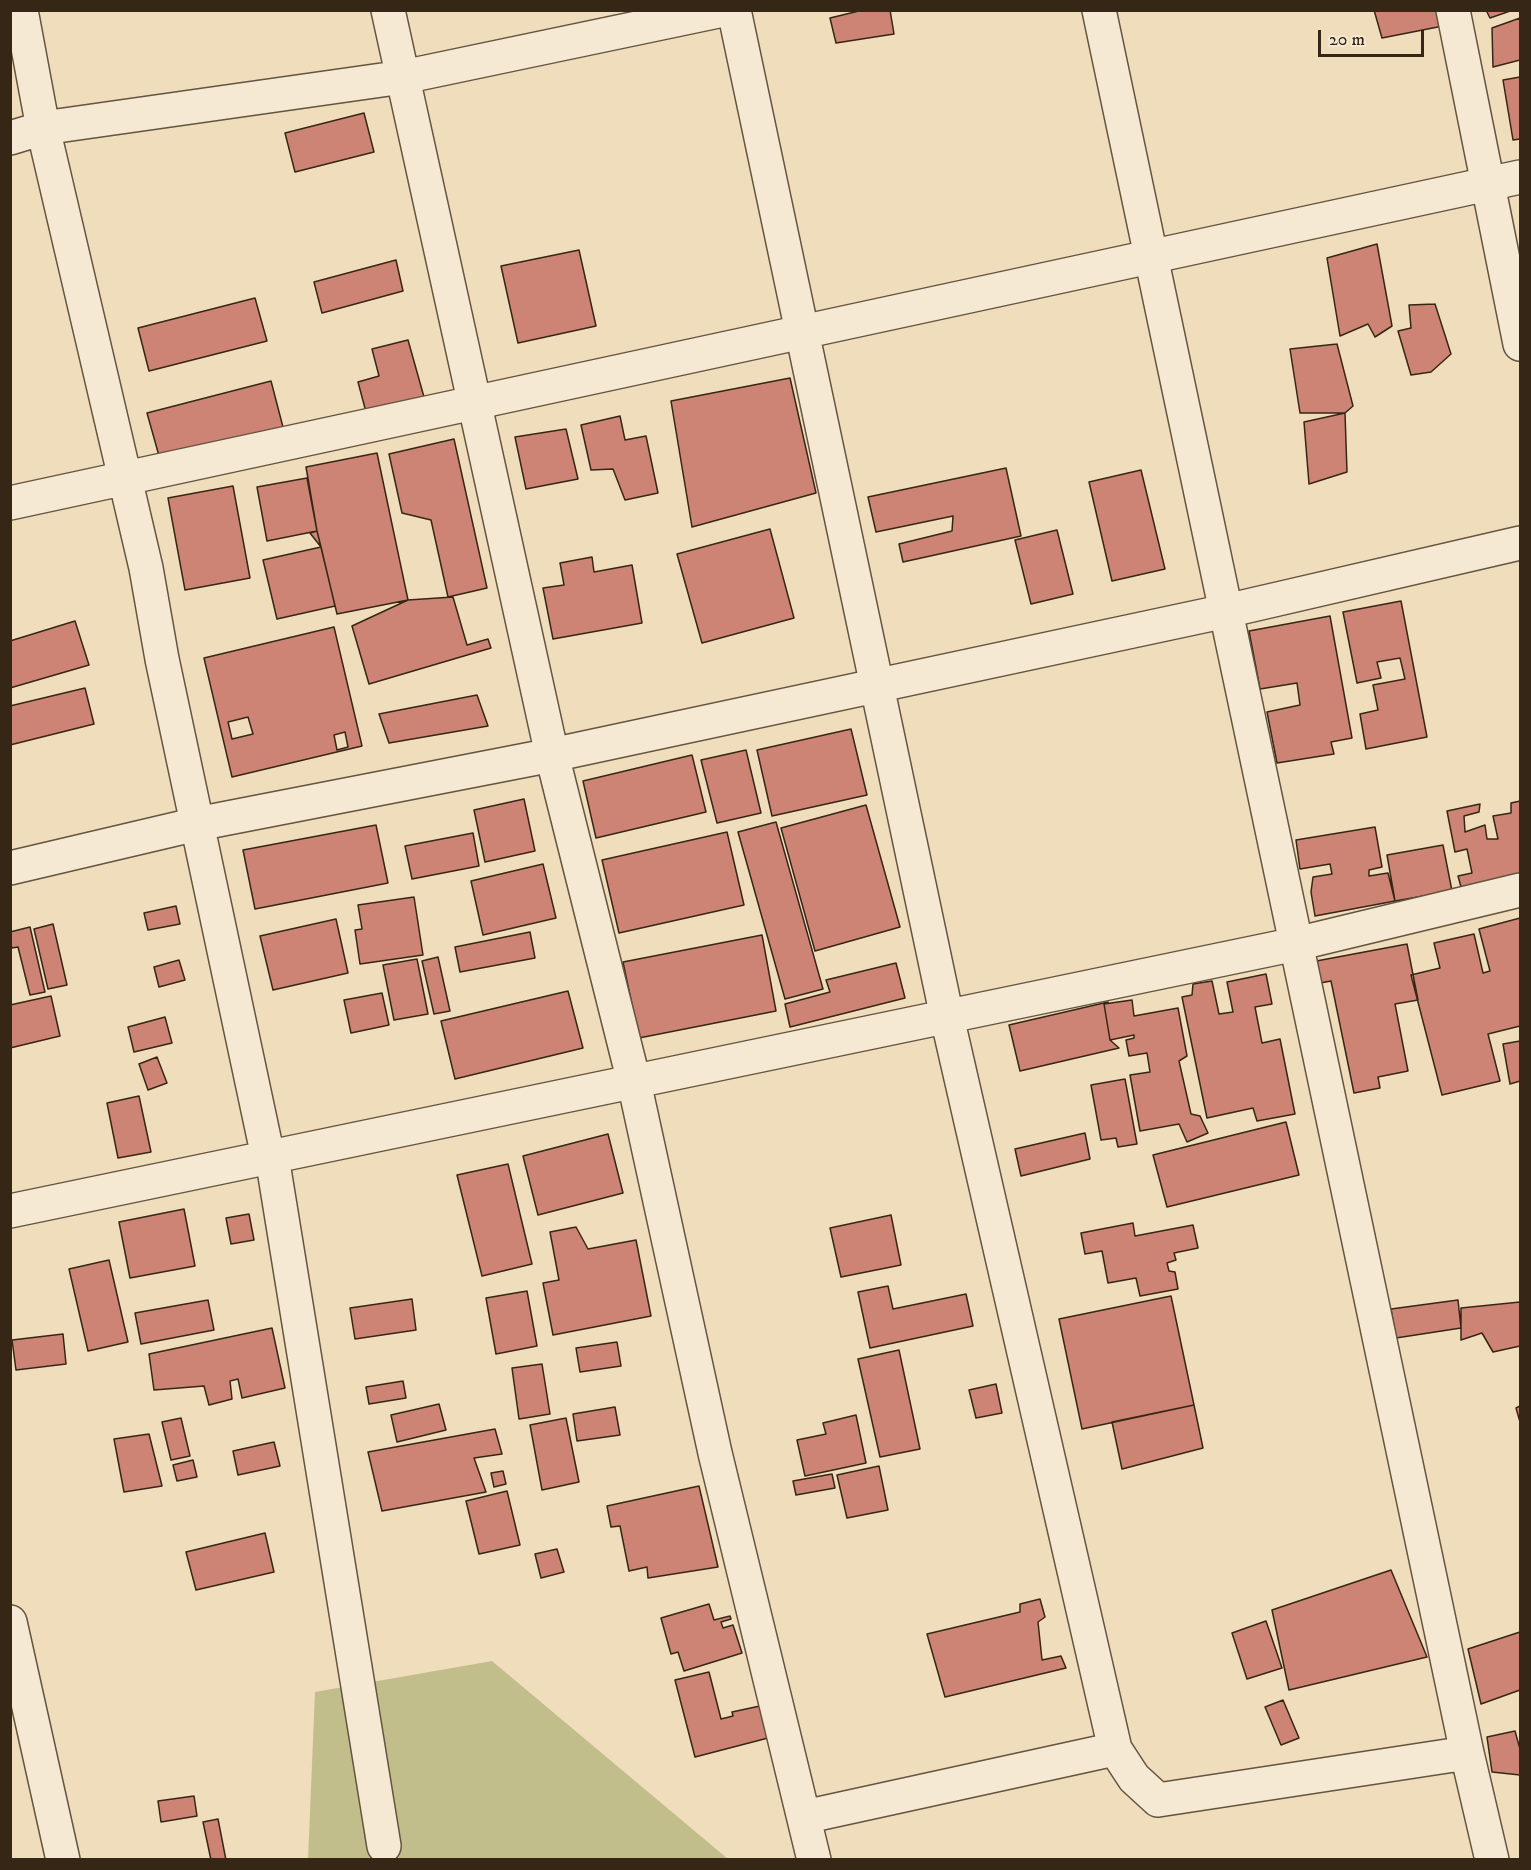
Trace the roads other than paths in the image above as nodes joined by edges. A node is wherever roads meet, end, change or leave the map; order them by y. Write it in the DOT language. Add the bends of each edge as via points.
graph roads {
  1 [pos="21,10"];
  2 [pos="388,10"];
  3 [pos="723,10"];
  4 [pos="734,10"];
  5 [pos="1099,10"];
  6 [pos="1453,10"];
  7 [pos="403,77"];
  8 [pos="44,128"];
  9 [pos="10,138"];
  10 [pos="1505,181"];
  11 [pos="1151,257"];
  12 [pos="802,332"];
  13 [pos="1521,344"];
  14 [pos="474,402"];
  15 [pos="124,478"];
  16 [pos="10,503"];
  17 [pos="1521,543"];
  18 [pos="1226,611"];
  19 [pos="877,686"];
  20 [pos="552,755"];
  21 [pos="197,824"];
  22 [pos="10,868"];
  23 [pos="1521,890"];
  24 [pos="1296,944"];
  25 [pos="947,1017"];
  26 [pos="634,1082"];
  27 [pos="270,1157"];
  28 [pos="10,1211"];
  29 [pos="10,1622"];
  30 [pos="1115,1749"];
  31 [pos="1467,1753"];
  32 [pos="804,1817"];
  33 [pos="384,1846"];
  34 [pos="63,1860"];
  35 [pos="814,1860"];
  36 [pos="1492,1860"];
  1 -- 8 [label="street"];
  2 -- 7 [label="street"];
  3 -- 7 [label="street"];
  4 -- 12 [label="street"];
  5 -- 11 [label="street"];
  6 -- 10 [label="street"];
  7 -- 8 [label="street"];
  7 -- 14 [label="street"];
  8 -- 9 [label="street"];
  8 -- 15 [label="street"];
  10 -- 11 [label="street"];
  10 -- 13 [label="street"];
  11 -- 12 [label="street"];
  11 -- 18 [label="street"];
  12 -- 14 [label="street"];
  12 -- 19 [label="street"];
  14 -- 15 [label="street"];
  14 -- 20 [label="street"];
  15 -- 16 [label="street"];
  15 -- 21 [label="street"];
  17 -- 18 [label="street"];
  18 -- 19 [label="street"];
  18 -- 24 [label="street"];
  19 -- 20 [label="street"];
  19 -- 25 [label="street"];
  20 -- 21 [label="street"];
  20 -- 26 [label="street"];
  21 -- 22 [label="street"];
  21 -- 27 [label="street"];
  23 -- 24 [label="street"];
  24 -- 25 [label="street"];
  24 -- 31 [label="street"];
  25 -- 26 [label="street"];
  25 -- 30 [label="street"];
  26 -- 27 [label="street"];
  26 -- 32 [label="street" via="715,1453"];
  27 -- 28 [label="street"];
  27 -- 33 [label="street"];
  29 -- 34 [label="street"];
  30 -- 31 [label="street" via="1134,1778 1158,1800"];
  30 -- 32 [label="street"];
  31 -- 36 [label="street"];
  32 -- 35 [label="street"];
}
